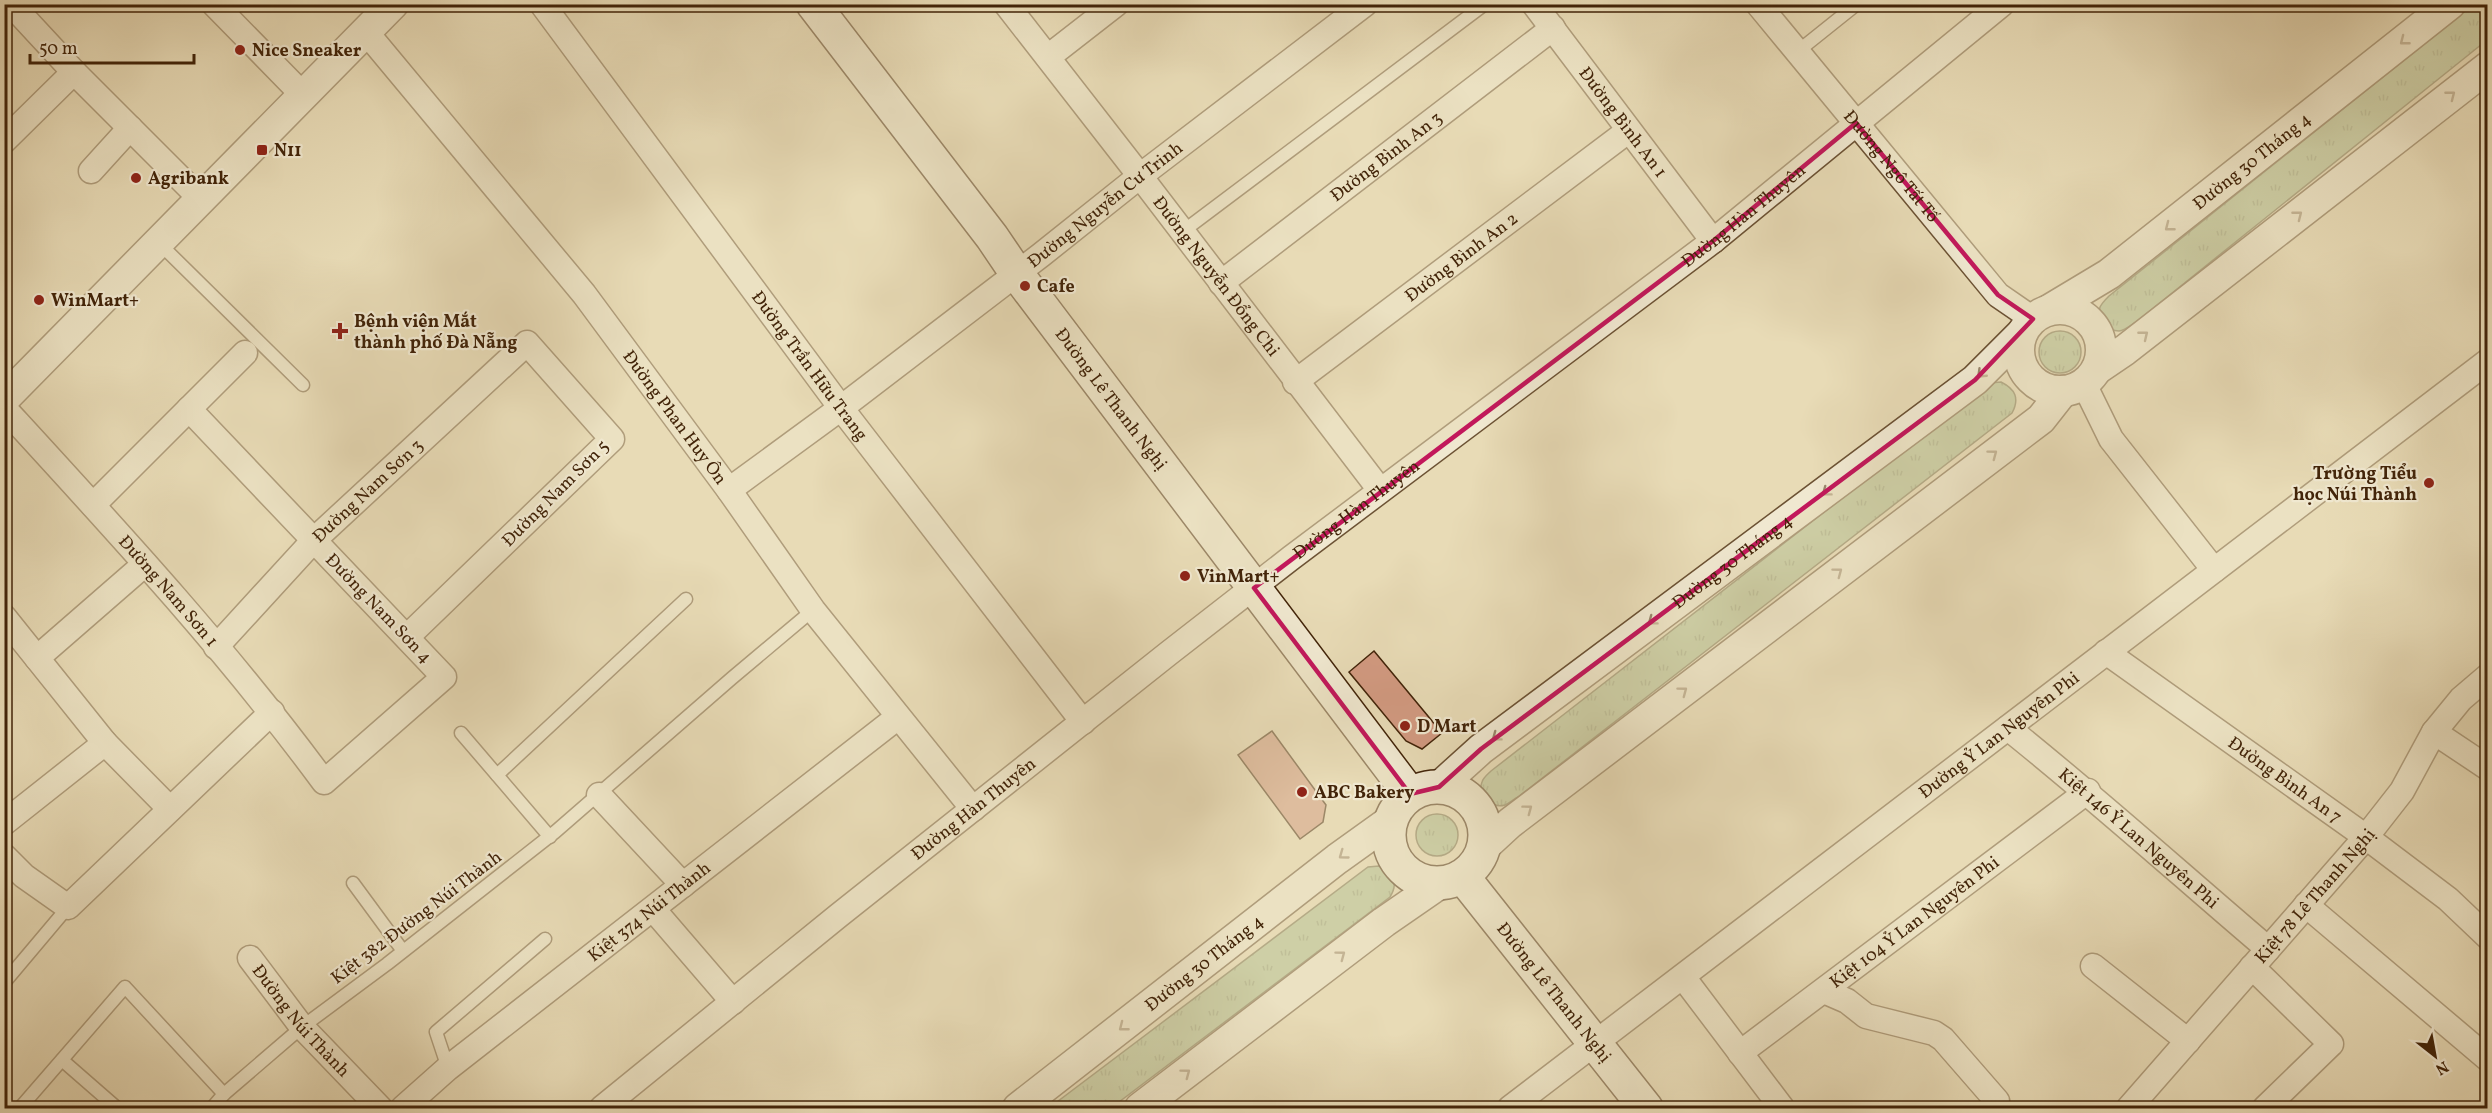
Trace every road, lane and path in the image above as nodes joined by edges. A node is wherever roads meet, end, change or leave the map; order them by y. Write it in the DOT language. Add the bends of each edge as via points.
graph roads {
  1 [pos="10,4"];
  2 [pos="214,4"];
  3 [pos="393,4"];
  4 [pos="542,4"];
  5 [pos="1006,4"];
  6 [pos="1116,4"];
  7 [pos="1365,4"];
  8 [pos="1485,4"];
  9 [pos="1534,4"];
  10 [pos="1758,4"];
  11 [pos="1857,4"];
  12 [pos="2002,4"];
  13 [pos="2450,4"];
  14 [pos="815,5"];
  15 [pos="1974,13"];
  16 [pos="1552,28"];
  17 [pos="366,32"];
  18 [pos="1797,52"];
  19 [pos="1048,57"];
  20 [pos="2487,67"];
  21 [pos="74,72"];
  22 [pos="303,96"];
  23 [pos="1856,123"];
  24 [pos="130,128"];
  25 [pos="1628,131"];
  26 [pos="4,141"];
  27 [pos="91,171"];
  28 [pos="1140,176"];
  29 [pos="201,199"];
  30 [pos="1182,232"];
  31 [pos="1713,241"];
  32 [pos="158,242"];
  33 [pos="1017,274"];
  34 [pos="1221,283"];
  35 [pos="2035,321"];
  36 [pos="527,343"];
  37 [pos="245,353"];
  38 [pos="2487,361"];
  39 [pos="1295,382"];
  40 [pos="2081,382"];
  41 [pos="303,385"];
  42 [pos="4,399"];
  43 [pos="4,408"];
  44 [pos="841,408"];
  45 [pos="189,409"];
  46 [pos="729,490"];
  47 [pos="1380,490"];
  48 [pos="93,505"];
  49 [pos="314,540"];
  50 [pos="146,564"];
  51 [pos="2214,570"];
  52 [pos="1254,588"];
  53 [pos="686,598"];
  54 [pos="813,610"];
  55 [pos="4,617"];
  56 [pos="407,637"];
  57 [pos="216,647"];
  58 [pos="2106,652"];
  59 [pos="37,658"];
  60 [pos="2487,676"];
  61 [pos="272,712"];
  62 [pos="898,717"];
  63 [pos="1083,722"];
  64 [pos="2008,728"];
  65 [pos="2434,732"];
  66 [pos="461,733"];
  67 [pos="105,743"];
  68 [pos="2487,768"];
  69 [pos="497,775"];
  70 [pos="324,782"];
  71 [pos="1425,791"];
  72 [pos="2088,791"];
  73 [pos="599,795"];
  74 [pos="170,809"];
  75 [pos="973,809"];
  76 [pos="1390,821"];
  77 [pos="4,823"];
  78 [pos="549,837"];
  79 [pos="2366,837"];
  80 [pos="1484,847"];
  81 [pos="4,856"];
  82 [pos="1451,880"];
  83 [pos="353,884"];
  84 [pos="683,885"];
  85 [pos="2306,905"];
  86 [pos="68,907"];
  87 [pos="653,909"];
  88 [pos="2487,937"];
  89 [pos="546,939"];
  90 [pos="2268,949"];
  91 [pos="403,951"];
  92 [pos="250,958"];
  93 [pos="2093,966"];
  94 [pos="2252,967"];
  95 [pos="1683,977"];
  96 [pos="4,983"];
  97 [pos="1824,991"];
  98 [pos="733,1002"];
  99 [pos="302,1027"];
  100 [pos="2188,1041"];
  101 [pos="1594,1044"];
  102 [pos="1740,1053"];
  103 [pos="2487,1059"];
  104 [pos="62,1060"];
  105 [pos="448,1068"];
  106 [pos="224,1094"];
  107 [pos="1997,1101"];
  108 [pos="110,1106"];
  109 [pos="20,1108"];
  110 [pos="212,1108"];
  111 [pos="380,1108"];
  112 [pos="403,1108"];
  113 [pos="603,1108"];
  114 [pos="1018,1108"];
  115 [pos="1140,1108"];
  116 [pos="1510,1108"];
  117 [pos="1646,1108"];
  118 [pos="1782,1108"];
  119 [pos="2129,1108"];
  120 [pos="2265,1108"];
  1 -- 21 [label="street"];
  2 -- 22 [label="street"];
  3 -- 17 [label="street"];
  4 -- 44 [label="street, Đường Trần Hữu Trang"];
  5 -- 19 [label="street, Đường Nguyễn Đổng Chi"];
  6 -- 19 [label="street"];
  7 -- 28 [label="street, Đường Nguyễn Cư Trinh"];
  8 -- 30 [label="lane"];
  9 -- 16 [label="street, Đường Bình An 1"];
  10 -- 18 [label="street, Đường Ngô Tất Tố"];
  11 -- 18 [label="lane"];
  12 -- 15 [label="street, Đường Hàn Thuyên"];
  13 -- 35 [label="street, Đường 30 Tháng 4, one-way" via="2109,274"];
  14 -- 33 [label="main road, Đường Lê Thanh Nghị"];
  15 -- 23 [label="street, Đường Hàn Thuyên"];
  16 -- 25 [label="street, Đường Bình An 1"];
  16 -- 34 [label="street, Đường Bình An 3"];
  17 -- 22 [label="street"];
  17 -- 46 [label="street, Đường Phan Huy Ôn" via="584,294"];
  18 -- 23 [label="street, Đường Ngô Tất Tố"];
  19 -- 28 [label="street, Đường Nguyễn Đổng Chi"];
  40 -- 20 [label="street, one-way"];
  21 -- 24 [label="street"];
  21 -- 26 [label="street"];
  22 -- 29 [label="street"];
  23 -- 31 [label="street, Đường Hàn Thuyên"];
  23 -- 35 [label="street, Đường Ngô Tất Tố" via="1998,296"];
  24 -- 27 [label="street"];
  24 -- 29 [label="street"];
  25 -- 31 [label="street, Đường Bình An 1"];
  25 -- 39 [label="street, Đường Bình An 2"];
  28 -- 30 [label="street, Đường Nguyễn Đổng Chi"];
  28 -- 33 [label="street, Đường Nguyễn Cư Trinh"];
  29 -- 32 [label="street"];
  30 -- 34 [label="street, Đường Nguyễn Đổng Chi"];
  31 -- 47 [label="street, Đường Hàn Thuyên"];
  32 -- 41 [label="lane"];
  32 -- 42 [label="street"];
  33 -- 44 [label="street, Đường Nguyễn Cư Trinh"];
  33 -- 52 [label="main road, Đường Lê Thanh Nghị"];
  34 -- 39 [label="street, Đường Nguyễn Đổng Chi"];
  35 -- 40 [label="street" via="2019,346 2026,373 2048,390"];
  35 -- 40 [label="street" via="2063,309 2076,312 2096,330 2101,356"];
  35 -- 71 [label="street, Đường 30 Tháng 4, one-way" via="1975,380"];
  36 -- 49 [label="street, Đường Nam Sơn 3"];
  36 -- 56 [label="street, Đường Nam Sơn 5" via="612,439"];
  37 -- 45 [label="street"];
  38 -- 51 [label="street, Đường Ỷ Lan Nguyên Phi"];
  39 -- 47 [label="street, Đường Nguyễn Đổng Chi"];
  40 -- 51 [label="street" via="2111,439"];
  80 -- 40 [label="street, one-way" via="1525,811 2041,419"];
  43 -- 48 [label="street, Đường Nam Sơn 1"];
  44 -- 46 [label="street, Đường Nguyễn Cư Trinh"];
  44 -- 63 [label="street, Đường Trần Hữu Trang"];
  45 -- 48 [label="street"];
  45 -- 49 [label="street, Đường Nam Sơn 4"];
  46 -- 54 [label="street, Đường Phan Huy Ôn"];
  47 -- 52 [label="street, Đường Hàn Thuyên"];
  48 -- 50 [label="street, Đường Nam Sơn 1"];
  49 -- 56 [label="street, Đường Nam Sơn 4"];
  49 -- 57 [label="street, Đường Nam Sơn 3"];
  50 -- 57 [label="street, Đường Nam Sơn 1"];
  50 -- 59 [label="street"];
  51 -- 58 [label="street, Đường Ỷ Lan Nguyên Phi"];
  52 -- 63 [label="street, Đường Hàn Thuyên"];
  52 -- 71 [label="main road, Đường Lê Thanh Nghị"];
  53 -- 69 [label="lane"];
  54 -- 62 [label="street, Đường Phan Huy Ôn"];
  54 -- 73 [label="lane, Kiệt 382 Đường Núi Thành"];
  55 -- 59 [label="street"];
  56 -- 70 [label="street, Đường Nam Sơn 4" via="444,677"];
  57 -- 61 [label="street, Đường Nam Sơn 1"];
  58 -- 64 [label="street, Đường Ỷ Lan Nguyên Phi"];
  58 -- 79 [label="street, Đường Bình An 7"];
  59 -- 67 [label="street"];
  60 -- 65 [label="street, Kiệt 78 Lê Thanh Nghị" via="2460,699"];
  61 -- 70 [label="street, Đường Nam Sơn 1"];
  61 -- 74 [label="street"];
  62 -- 75 [label="street, Đường Phan Huy Ôn"];
  62 -- 84 [label="street, Kiệt 374 Núi Thành"];
  63 -- 75 [label="street, Đường Hàn Thuyên"];
  64 -- 72 [label="street, Kiệt 146 Ỷ Lan Nguyên Phi"];
  64 -- 95 [label="street, Đường Ỷ Lan Nguyên Phi"];
  65 -- 68 [label="street"];
  65 -- 79 [label="street, Kiệt 78 Lê Thanh Nghị" via="2402,791"];
  66 -- 69 [label="lane"];
  67 -- 74 [label="street"];
  67 -- 77 [label="street"];
  69 -- 78 [label="lane"];
  71 -- 76 [label="main road" via="1395,810"];
  71 -- 80 [label="main road" via="1453,789 1466,796 1483,819"];
  72 -- 90 [label="street, Kiệt 146 Ỷ Lan Nguyên Phi" via="2131,833"];
  72 -- 97 [label="street, Kiệt 104 Ỷ Lan Nguyên Phi"];
  73 -- 78 [label="lane, Kiệt 382 Đường Núi Thành"];
  73 -- 84 [label="street"];
  74 -- 86 [label="street"];
  75 -- 98 [label="street, Đường Hàn Thuyên"];
  76 -- 82 [label="main road" via="1390,847 1395,860 1413,878 1426,882"];
  76 -- 114 [label="street, Đường 30 Tháng 4, one-way"];
  78 -- 91 [label="lane, Kiệt 382 Đường Núi Thành"];
  79 -- 85 [label="street, Kiệt 78 Lê Thanh Nghị"];
  79 -- 88 [label="street, Đường Bình An 7" via="2448,899"];
  80 -- 82 [label="main road" via="1473,867"];
  81 -- 86 [label="street" via="24,876"];
  82 -- 101 [label="main road, Đường Lê Thanh Nghị" via="1498,918"];
  115 -- 82 [label="street, one-way" via="1384,922"];
  83 -- 91 [label="lane"];
  84 -- 87 [label="street, Kiệt 374 Núi Thành"];
  85 -- 90 [label="street, Kiệt 78 Lê Thanh Nghị"];
  85 -- 103 [label="street"];
  86 -- 96 [label="lane"];
  87 -- 98 [label="street"];
  87 -- 105 [label="street, Kiệt 374 Núi Thành"];
  89 -- 105 [label="lane" via="436,1032"];
  90 -- 94 [label="street, Kiệt 78 Lê Thanh Nghị"];
  91 -- 99 [label="lane, Kiệt 382 Đường Núi Thành"];
  92 -- 99 [label="street, Đường Núi Thành"];
  93 -- 100 [label="street"];
  94 -- 100 [label="street, Kiệt 78 Lê Thanh Nghị"];
  94 -- 120 [label="street" via="2331,1044"];
  95 -- 101 [label="street, Đường Ỷ Lan Nguyên Phi"];
  95 -- 102 [label="street"];
  97 -- 102 [label="street, Kiệt 104 Ỷ Lan Nguyên Phi"];
  97 -- 107 [label="street" via="1847,1001 1866,1016 1934,1033"];
  98 -- 113 [label="street, Đường Hàn Thuyên"];
  99 -- 106 [label="lane, Kiệt 382 Đường Núi Thành"];
  99 -- 111 [label="street, Đường Núi Thành"];
  100 -- 119 [label="street, Kiệt 78 Lê Thanh Nghị"];
  101 -- 116 [label="street, Đường Ỷ Lan Nguyên Phi"];
  101 -- 117 [label="main road, Đường Lê Thanh Nghị"];
  102 -- 118 [label="street"];
  104 -- 106 [label="lane" via="125,987"];
  104 -- 108 [label="lane"];
  104 -- 109 [label="lane"];
  105 -- 112 [label="street, Kiệt 374 Núi Thành"];
  106 -- 110 [label="lane, Kiệt 382 Đường Núi Thành"];
}
